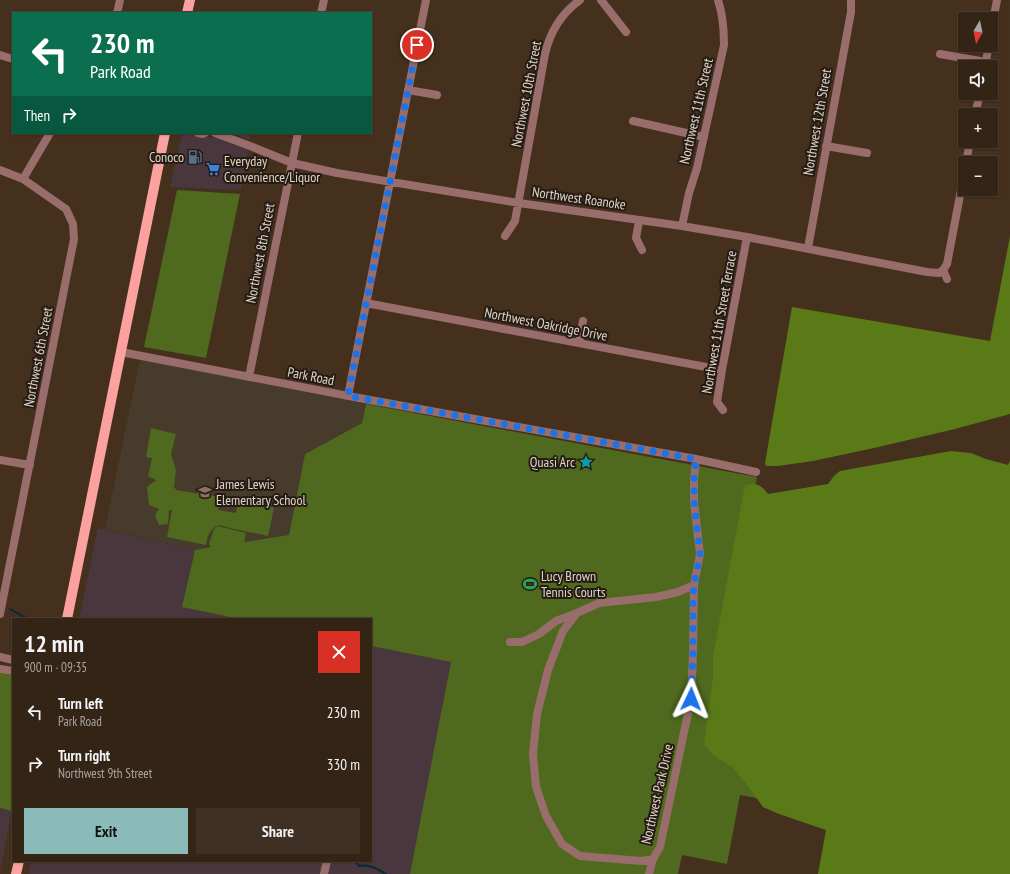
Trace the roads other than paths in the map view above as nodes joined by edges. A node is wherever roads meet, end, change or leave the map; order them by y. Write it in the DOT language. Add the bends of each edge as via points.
graph roads {
  1 [pos="120,0"];
  2 [pos="190,0"];
  3 [pos="324,0"];
  4 [pos="426,0"];
  5 [pos="580,0"];
  6 [pos="600,0"];
  7 [pos="718,0"];
  8 [pos="851,0"];
  9 [pos="998,0"];
  10 [pos="117,12"];
  11 [pos="188,12"];
  12 [pos="321,12"];
  13 [pos="995,12"];
  14 [pos="626,32"];
  15 [pos="940,54"];
  16 [pos="0,55"];
  17 [pos="12,59"];
  18 [pos="965,60"];
  19 [pos="408,90"];
  20 [pos="437,95"];
  21 [pos="633,121"];
  22 [pos="49,134"];
  23 [pos="164,134"];
  24 [pos="218,134"];
  25 [pos="298,134"];
  26 [pos="704,137"];
  27 [pos="826,146"];
  28 [pos="867,154"];
  29 [pos="292,163"];
  30 [pos="0,170"];
  31 [pos="23,179"];
  32 [pos="390,182"];
  33 [pos="960,196"];
  34 [pos="519,203"];
  35 [pos="639,220"];
  36 [pos="682,226"];
  37 [pos="505,236"];
  38 [pos="747,237"];
  39 [pos="808,248"];
  40 [pos="642,250"];
  41 [pos="943,270"];
  42 [pos="947,279"];
  43 [pos="366,303"];
  44 [pos="583,321"];
  45 [pos="579,344"];
  46 [pos="121,352"];
  47 [pos="722,370"];
  48 [pos="249,377"];
  49 [pos="348,396"];
  50 [pos="723,410"];
  51 [pos="696,459"];
  52 [pos="0,460"];
  53 [pos="30,465"];
  54 [pos="756,472"];
  55 [pos="694,585"];
  56 [pos="577,613"];
  57 [pos="0,614"];
  58 [pos="67,618"];
  59 [pos="510,642"];
  60 [pos="0,657"];
  61 [pos="12,660"];
  62 [pos="0,669"];
  63 [pos="12,671"];
  64 [pos="653,859"];
  65 [pos="19,862"];
  66 [pos="327,862"];
  67 [pos="16,874"];
  68 [pos="324,874"];
  69 [pos="649,874"];
  1 -- 10 [label="street"];
  2 -- 11 [label="main road"];
  3 -- 12 [label="street"];
  4 -- 19 [label="street"];
  5 -- 34 [label="street, Northwest 10th Street" via="563,16 552,31 548,42"];
  6 -- 14 [label="street"];
  7 -- 26 [label="street, Northwest 11th Street" via="724,27 724,45"];
  8 -- 27 [label="street, Northwest 12th Street" via="851,12"];
  9 -- 13 [label="street"];
  15 -- 18 [label="street"];
  16 -- 17 [label="street"];
  19 -- 20 [label="street"];
  19 -- 32 [label="street"];
  21 -- 26 [label="street"];
  22 -- 31 [label="street"];
  23 -- 46 [label="main road"];
  24 -- 29 [label="street, Northwest Roanoke"];
  25 -- 29 [label="street, Northwest 8th Street"];
  26 -- 36 [label="street, Northwest 11th Street"];
  27 -- 28 [label="street"];
  27 -- 39 [label="street, Northwest 12th Street"];
  29 -- 32 [label="street, Northwest Roanoke"];
  29 -- 48 [label="street, Northwest 8th Street"];
  30 -- 31 [label="street, Northwest 6th Street"];
  31 -- 53 [label="street, Northwest 6th Street" via="66,209 73,224 74,239"];
  32 -- 34 [label="street, Northwest Roanoke"];
  32 -- 43 [label="street"];
  33 -- 41 [label="street" via="947,264"];
  34 -- 35 [label="street, Northwest Roanoke"];
  34 -- 37 [label="street, Northwest 10th Street" via="515,221"];
  35 -- 36 [label="street, Northwest Roanoke"];
  35 -- 40 [label="street" via="636,238"];
  36 -- 38 [label="street, Northwest Roanoke"];
  38 -- 39 [label="street, Northwest Roanoke"];
  38 -- 47 [label="street, Northwest 11th Street Terrace"];
  39 -- 41 [label="street, Northwest Roanoke" via="927,272 939,273"];
  41 -- 42 [label="street"];
  43 -- 45 [label="street, Northwest Oakridge Drive"];
  43 -- 49 [label="street"];
  44 -- 45 [label="street"];
  45 -- 47 [label="street, Northwest Oakridge Drive"];
  46 -- 48 [label="street, Park Road"];
  46 -- 58 [label="main road"];
  47 -- 50 [label="street, Northwest 11th Street Terrace" via="717,402"];
  48 -- 49 [label="street, Park Road"];
  49 -- 51 [label="street, Park Road"];
  51 -- 54 [label="street, Park Road"];
  51 -- 55 [label="street, Northwest Park Drive" via="694,502 700,554"];
  52 -- 53 [label="street"];
  53 -- 57 [label="street, Northwest 6th Street"];
  55 -- 56 [label="street, Northwest Park Drive" via="656,598 599,603"];
  55 -- 64 [label="street, Northwest Park Drive" via="691,699 660,847"];
  56 -- 59 [label="street" via="556,621 522,642"];
  56 -- 64 [label="street, Northwest Park Drive" via="564,631 548,670 537,714 533,754 536,787 546,816 562,844 580,856 642,861"];
  60 -- 61 [label="street"];
  62 -- 63 [label="street"];
  64 -- 69 [label="street"];
  65 -- 67 [label="main road"];
  66 -- 68 [label="street"];
}
